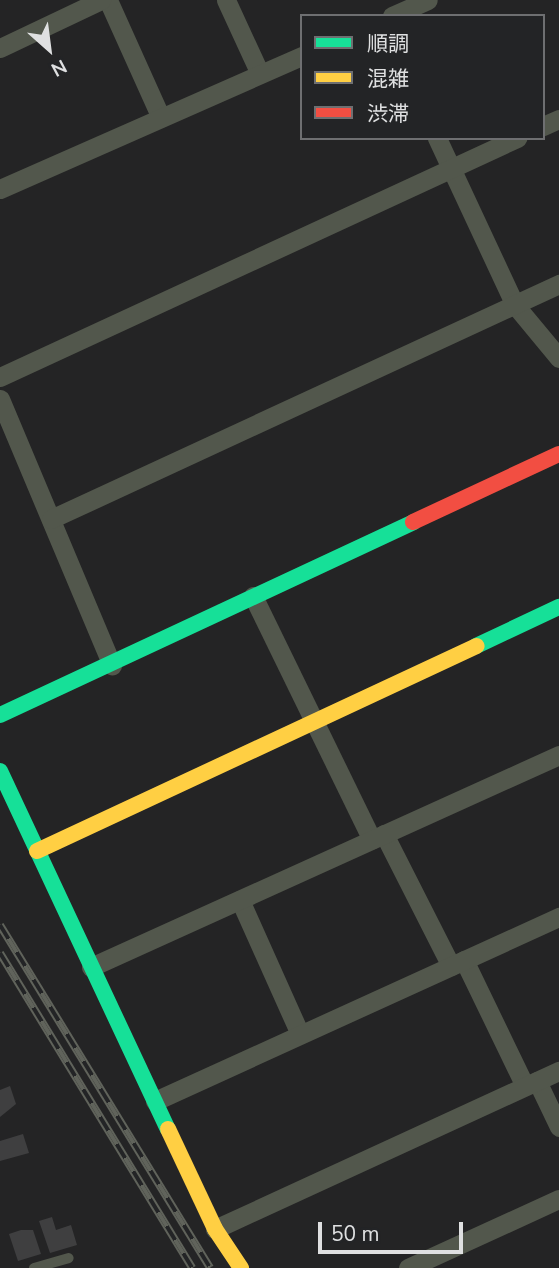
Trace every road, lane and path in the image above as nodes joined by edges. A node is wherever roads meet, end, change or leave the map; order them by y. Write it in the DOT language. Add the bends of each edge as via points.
graph roads {
  1 [pos="101,0"];
  2 [pos="108,0"];
  3 [pos="226,0"];
  4 [pos="428,0"];
  5 [pos="396,14"];
  6 [pos="0,48"];
  7 [pos="300,57"];
  8 [pos="260,74"];
  9 [pos="161,118"];
  10 [pos="438,140"];
  11 [pos="513,140"];
  12 [pos="451,169"];
  13 [pos="0,189"];
  14 [pos="559,284"];
  15 [pos="515,305"];
  16 [pos="559,358"];
  17 [pos="0,377"];
  18 [pos="0,399"];
  19 [pos="559,454"];
  20 [pos="51,519"];
  21 [pos="253,596"];
  22 [pos="559,607"];
  23 [pos="112,665"];
  24 [pos="0,715"];
  25 [pos="314,722"];
  26 [pos="559,755"];
  27 [pos="0,771"];
  28 [pos="378,837"];
  29 [pos="37,851"];
  30 [pos="240,900"];
  31 [pos="559,917"];
  32 [pos="458,963"];
  33 [pos="91,967"];
  34 [pos="300,1034"];
  35 [pos="559,1071"];
  36 [pos="531,1084"];
  37 [pos="155,1101"];
  38 [pos="559,1127"];
  39 [pos="559,1199"];
  40 [pos="215,1229"];
  41 [pos="69,1258"];
  42 [pos="34,1268"];
  43 [pos="242,1268"];
  44 [pos="408,1268"];
  1 -- 6 [label="street"];
  2 -- 9 [label="street"];
  3 -- 8 [label="street"];
  4 -- 5 [label="street"];
  7 -- 8 [label="street"];
  8 -- 9 [label="street"];
  9 -- 13 [label="street"];
  10 -- 12 [label="street"];
  11 -- 12 [label="street"];
  12 -- 15 [label="street"];
  12 -- 17 [label="street"];
  14 -- 15 [label="street"];
  15 -- 16 [label="street"];
  15 -- 20 [label="street"];
  18 -- 20 [label="street"];
  19 -- 21 [label="street"];
  20 -- 23 [label="street"];
  21 -- 23 [label="street"];
  21 -- 25 [label="street"];
  22 -- 25 [label="street"];
  23 -- 24 [label="street"];
  25 -- 28 [label="street"];
  25 -- 29 [label="street"];
  26 -- 28 [label="street"];
  27 -- 29 [label="street"];
  28 -- 30 [label="street"];
  28 -- 32 [label="street"];
  29 -- 33 [label="street"];
  30 -- 33 [label="street"];
  30 -- 34 [label="street"];
  31 -- 32 [label="street"];
  32 -- 34 [label="street"];
  32 -- 36 [label="street"];
  33 -- 37 [label="street"];
  34 -- 37 [label="street"];
  35 -- 36 [label="street"];
  36 -- 38 [label="street"];
  36 -- 40 [label="street"];
  37 -- 40 [label="street"];
  39 -- 44 [label="street"];
  40 -- 43 [label="street"];
  41 -- 42 [label="lane"];
}
